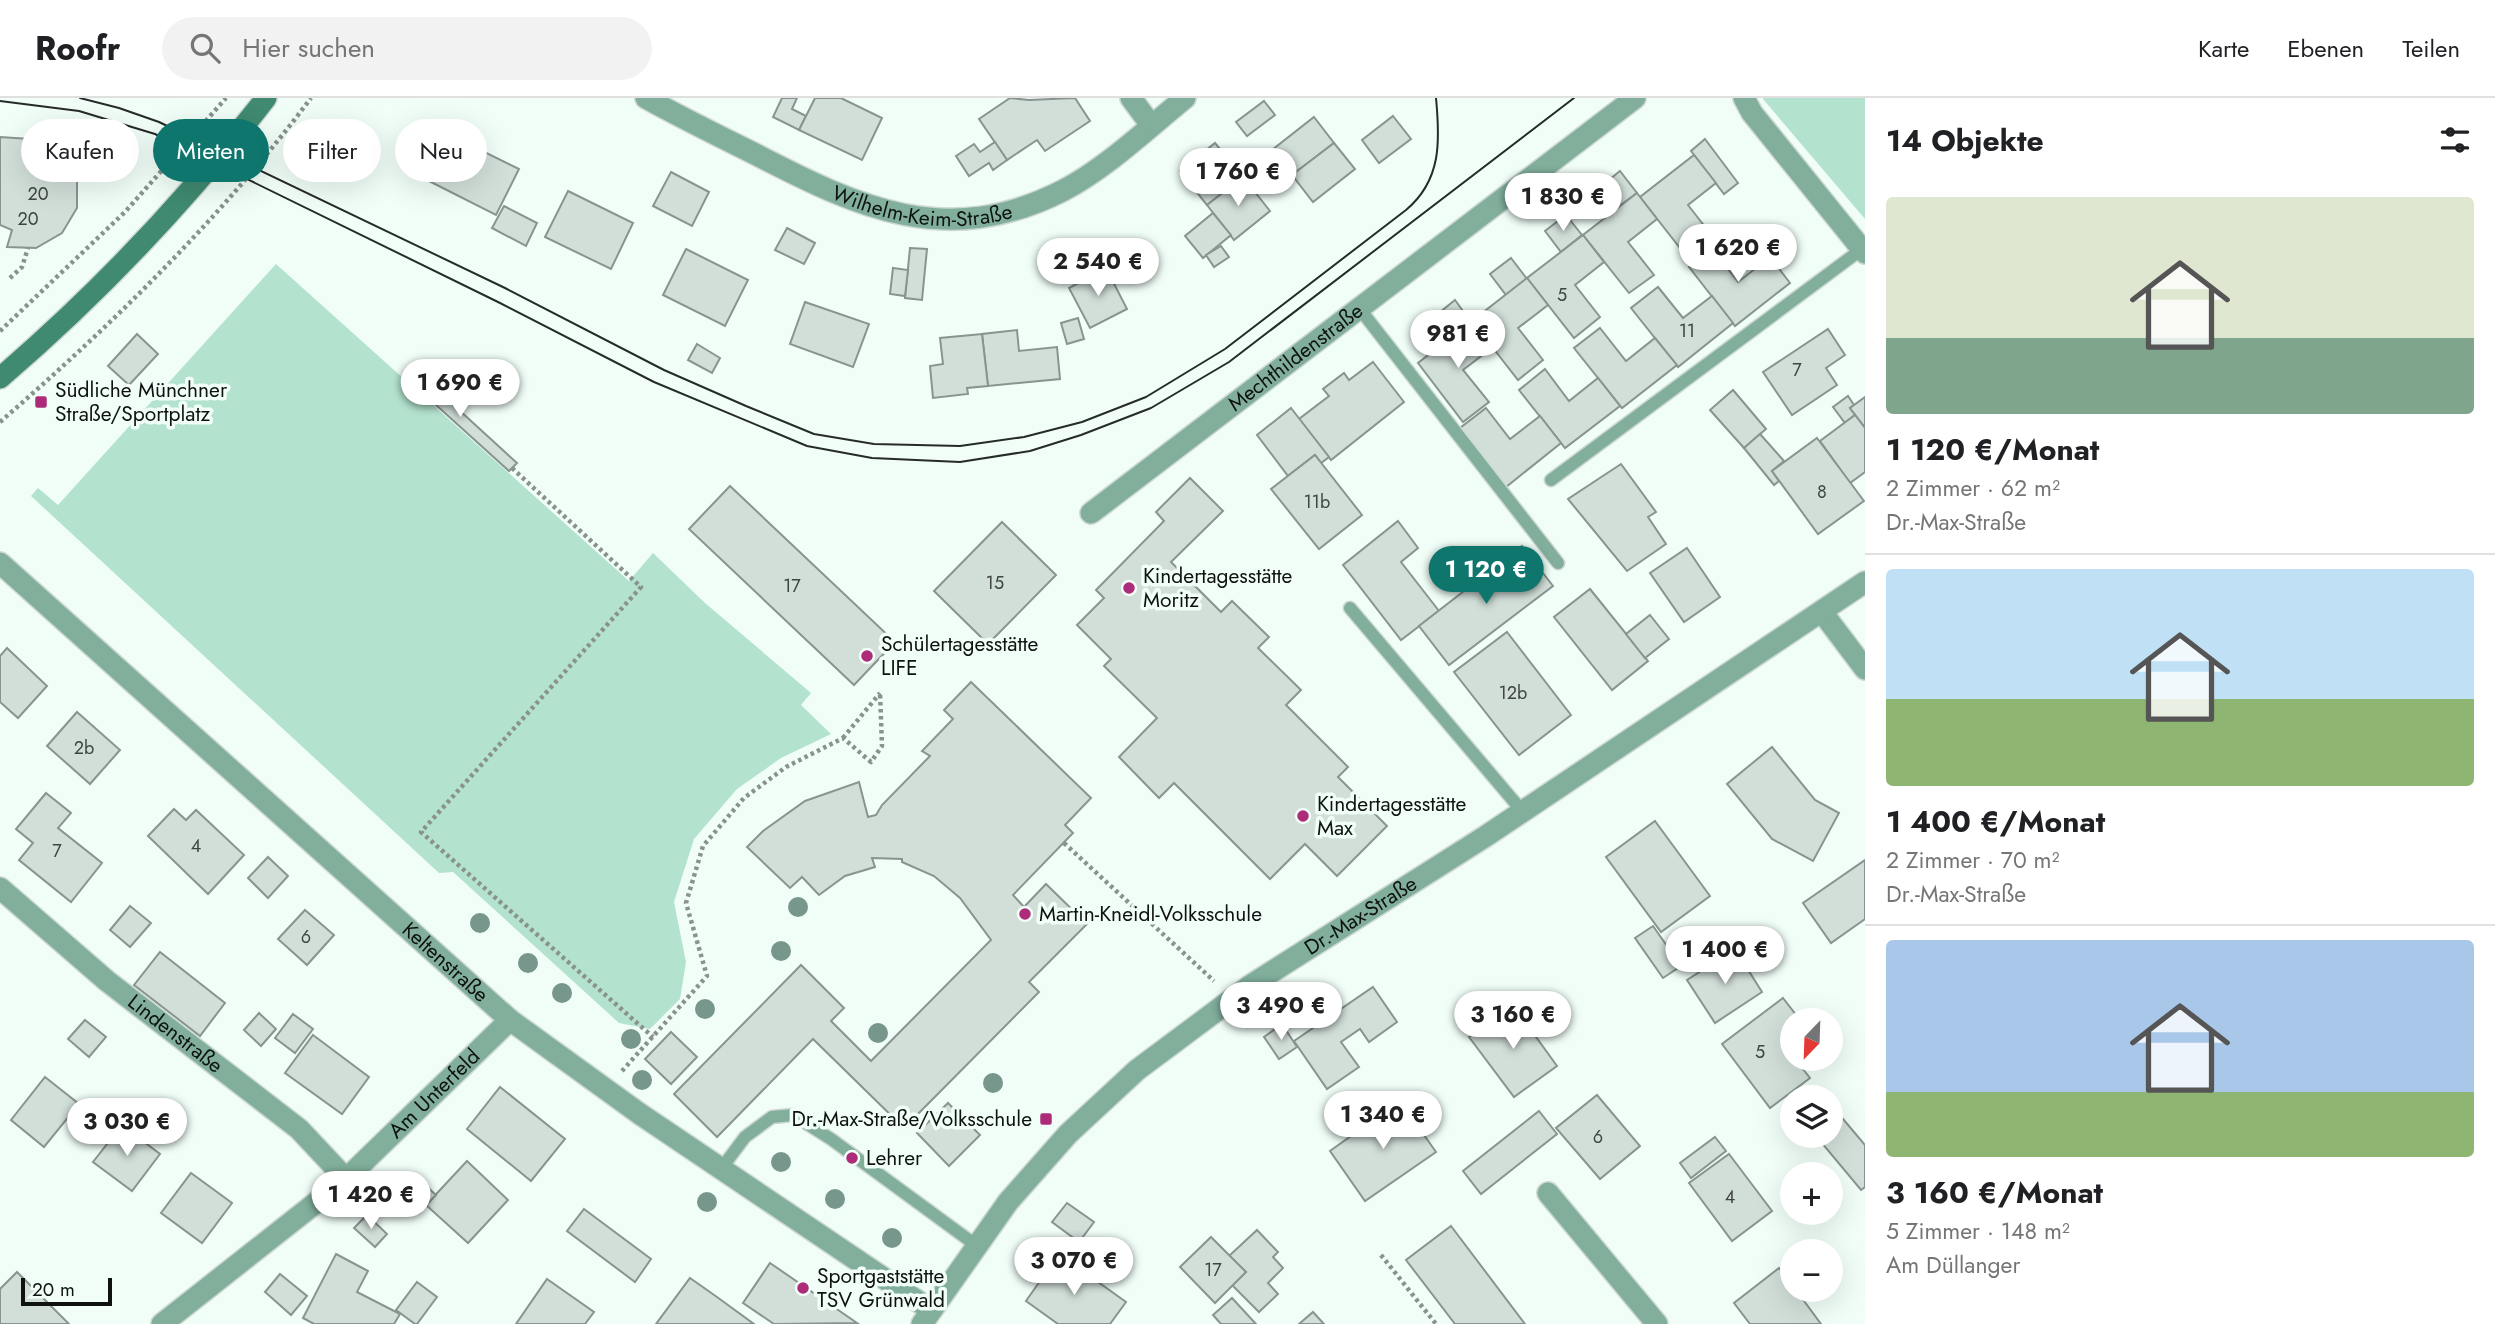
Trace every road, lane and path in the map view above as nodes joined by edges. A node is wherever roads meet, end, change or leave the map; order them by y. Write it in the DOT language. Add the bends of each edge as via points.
graph roads {
  1 [pos="226,98"];
  2 [pos="266,98"];
  3 [pos="311,98"];
  4 [pos="646,98"];
  5 [pos="1131,98"];
  6 [pos="1185,98"];
  7 [pos="1635,98"];
  8 [pos="1744,98"];
  9 [pos="1152,125"];
  10 [pos="28,248"];
  11 [pos="1863,251"];
  12 [pos="10,278"];
  13 [pos="1359,308"];
  14 [pos="0,331"];
  15 [pos="0,378"];
  16 [pos="0,422"];
  17 [pos="512,468"];
  18 [pos="1550,480"];
  19 [pos="1091,513"];
  20 [pos="0,563"];
  21 [pos="1558,563"];
  22 [pos="1865,582"];
  23 [pos="1350,608"];
  24 [pos="1822,612"];
  25 [pos="1865,669"];
  26 [pos="843,738"];
  27 [pos="1523,812"];
  28 [pos="1064,843"];
  29 [pos="0,888"];
  30 [pos="1232,999"];
  31 [pos="510,1020"];
  32 [pos="653,1037"];
  33 [pos="638,1053"];
  34 [pos="721,1169"];
  35 [pos="346,1179"];
  36 [pos="1548,1193"];
  37 [pos="977,1246"];
  38 [pos="1381,1255"];
  39 [pos="927,1317"];
  40 [pos="162,1324"];
  41 [pos="1436,1324"];
  42 [pos="1657,1324"];
  1 -- 14 [label="path" via="125,212"];
  2 -- 15 [label="main road" via="127,258"];
  3 -- 16 [label="path" via="247,178 143,291"];
  4 -- 9 [label="street, Wilhelm-Keim-Straße" via="846,199 897,215 946,221 992,216 1063,190"];
  5 -- 9 [label="street"];
  6 -- 9 [label="street, Wilhelm-Keim-Straße"];
  7 -- 13 [label="street, Mechthildenstraße"];
  8 -- 11 [label="street"];
  10 -- 12 [label="path" via="22,267"];
  11 -- 18 [label="lane"];
  13 -- 19 [label="street, Mechthildenstraße"];
  13 -- 21 [label="lane"];
  17 -- 32 [label="path" via="641,587 421,832"];
  20 -- 31 [label="street, Keltenstraße"];
  22 -- 24 [label="street, Dr.-Max-Straße"];
  23 -- 27 [label="lane"];
  24 -- 25 [label="street"];
  24 -- 27 [label="street, Dr.-Max-Straße"];
  26 -- 26 [label="path" via="871,762 883,746 880,692"];
  26 -- 32 [label="path" via="786,767 744,798 703,846 686,903 707,976"];
  27 -- 30 [label="street, Dr.-Max-Straße"];
  28 -- 30 [label="path"];
  29 -- 35 [label="street, Lindenstraße" via="107,981 299,1129"];
  30 -- 37 [label="street, Dr.-Max-Straße" via="1137,1070 1068,1133"];
  31 -- 34 [label="street, Keltenstraße"];
  31 -- 35 [label="street, Am Unterfeld"];
  32 -- 33 [label="path"];
  34 -- 37 [label="lane" via="745,1137 772,1117 793,1115"];
  34 -- 39 [label="street, Keltenstraße"];
  35 -- 40 [label="street, Am Unterfeld"];
  36 -- 42 [label="street"];
  37 -- 39 [label="street, Dr.-Max-Straße"];
  38 -- 41 [label="path"];
}
